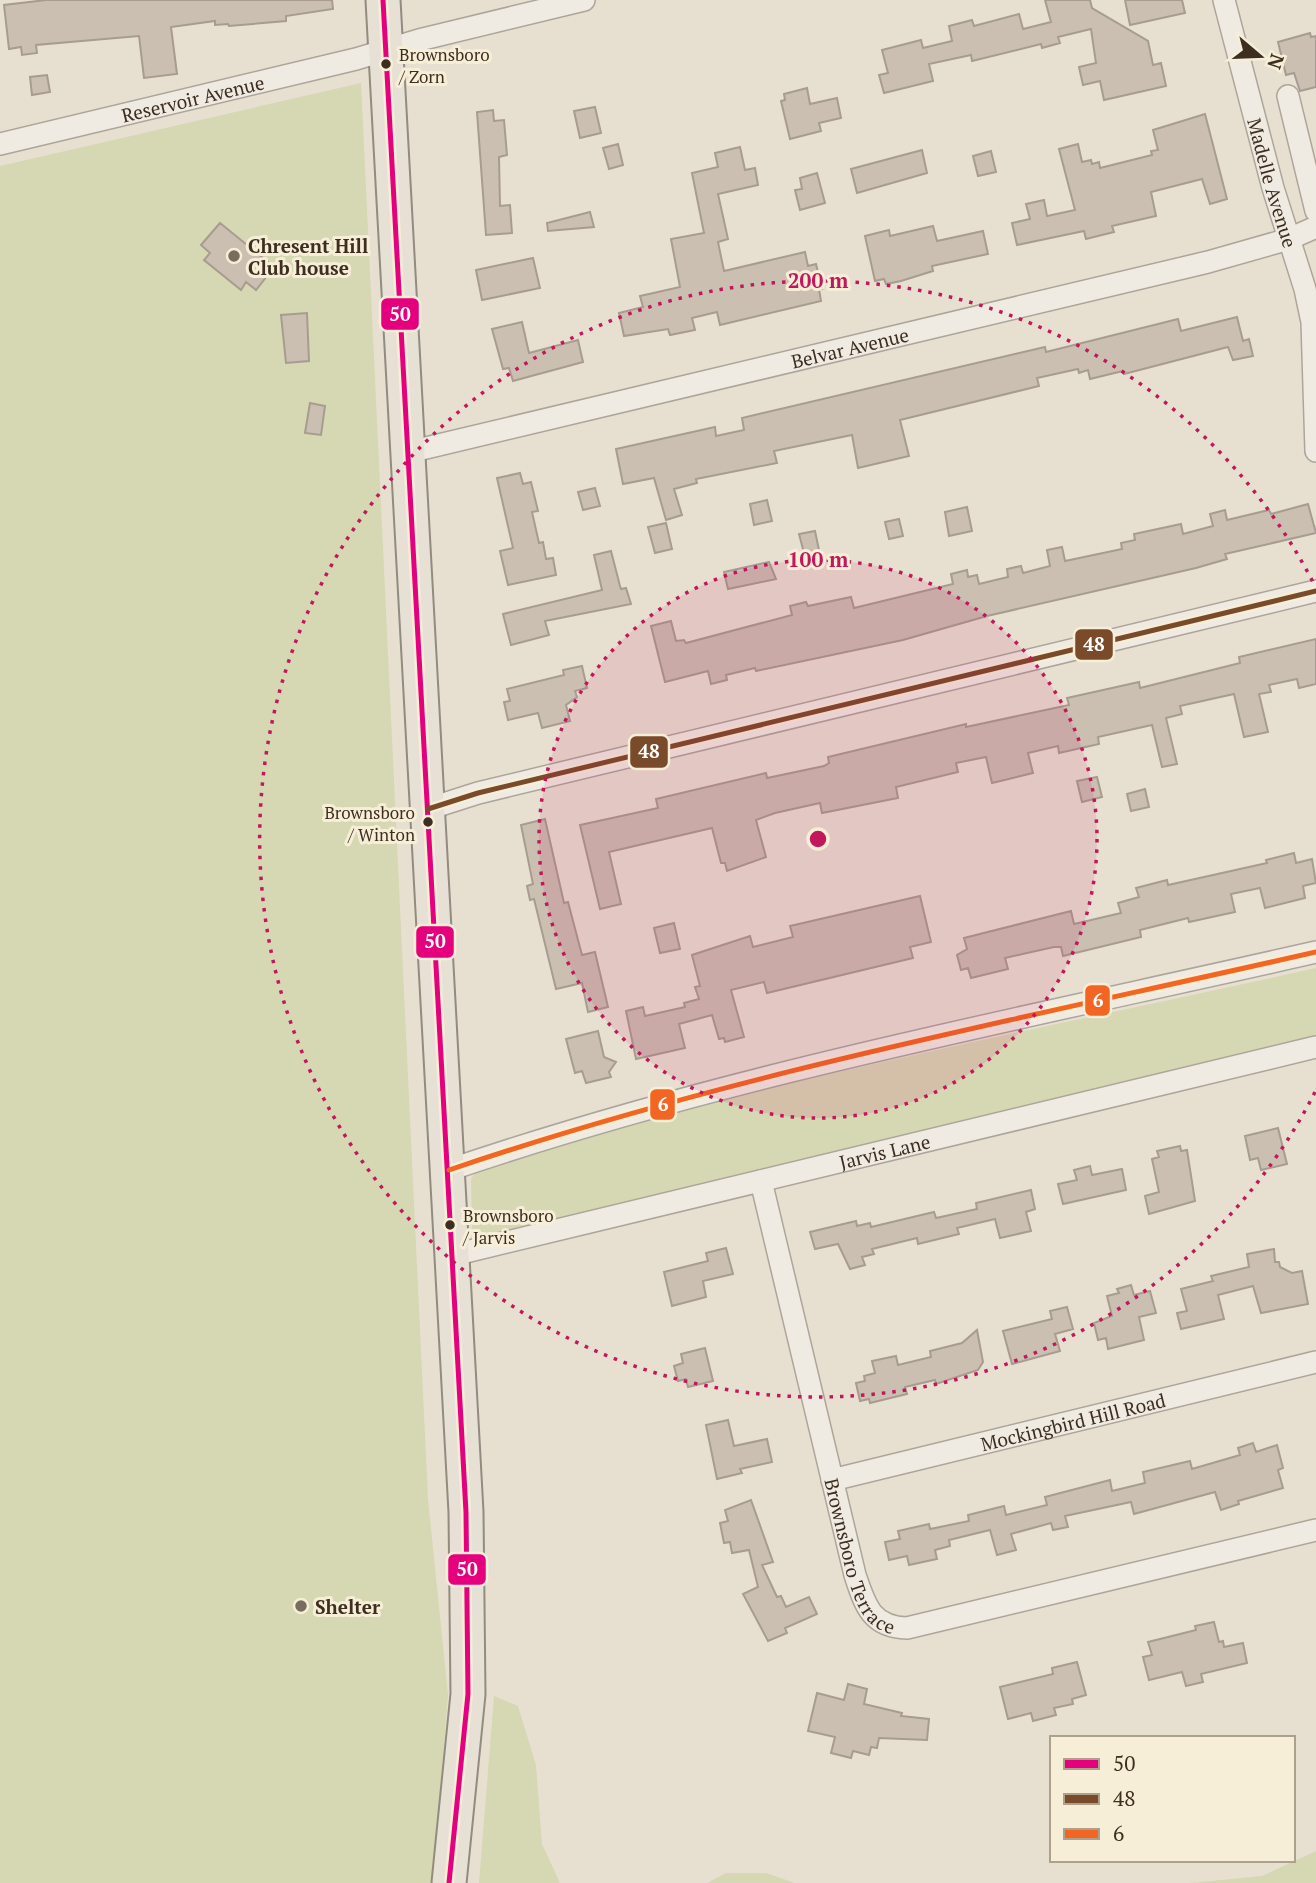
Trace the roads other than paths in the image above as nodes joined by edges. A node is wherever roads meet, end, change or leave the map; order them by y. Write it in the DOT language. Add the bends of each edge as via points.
graph roads {
  1 [pos="383,0"];
  2 [pos="584,0"];
  3 [pos="1224,0"];
  4 [pos="386,50"];
  5 [pos="1288,96"];
  6 [pos="0,144"];
  7 [pos="1316,211"];
  8 [pos="1316,227"];
  9 [pos="1289,239"];
  10 [pos="1316,451"];
  11 [pos="409,452"];
  12 [pos="1316,591"];
  13 [pos="428,809"];
  14 [pos="1316,952"];
  15 [pos="1316,1047"];
  16 [pos="449,1170"];
  17 [pos="761,1181"];
  18 [pos="453,1255"];
  19 [pos="1316,1362"];
  20 [pos="832,1480"];
  21 [pos="1316,1530"];
  22 [pos="450,1883"];
  1 -- 4 [label="main road"];
  2 -- 4 [label="street, Reservoir Avenue"];
  3 -- 9 [label="street, Madelle Avenue"];
  4 -- 6 [label="street, Reservoir Avenue"];
  4 -- 11 [label="main road"];
  5 -- 7 [label="street"];
  8 -- 9 [label="street, Belvar Avenue"];
  9 -- 10 [label="street, Madelle Avenue" via="1312,322"];
  9 -- 11 [label="street, Belvar Avenue"];
  11 -- 13 [label="main road"];
  12 -- 13 [label="street" via="478,793"];
  13 -- 16 [label="main road"];
  14 -- 16 [label="street" via="826,1063 685,1099"];
  15 -- 17 [label="street, Jarvis Lane"];
  16 -- 18 [label="main road"];
  17 -- 18 [label="street, Jarvis Lane"];
  17 -- 20 [label="street, Brownsboro Terrace"];
  18 -- 22 [label="main road" via="466,1512 467,1694"];
  19 -- 20 [label="street, Mockingbird Hill Road"];
  20 -- 21 [label="street, Brownsboro Terrace" via="864,1603 874,1619 897,1628"];
}
